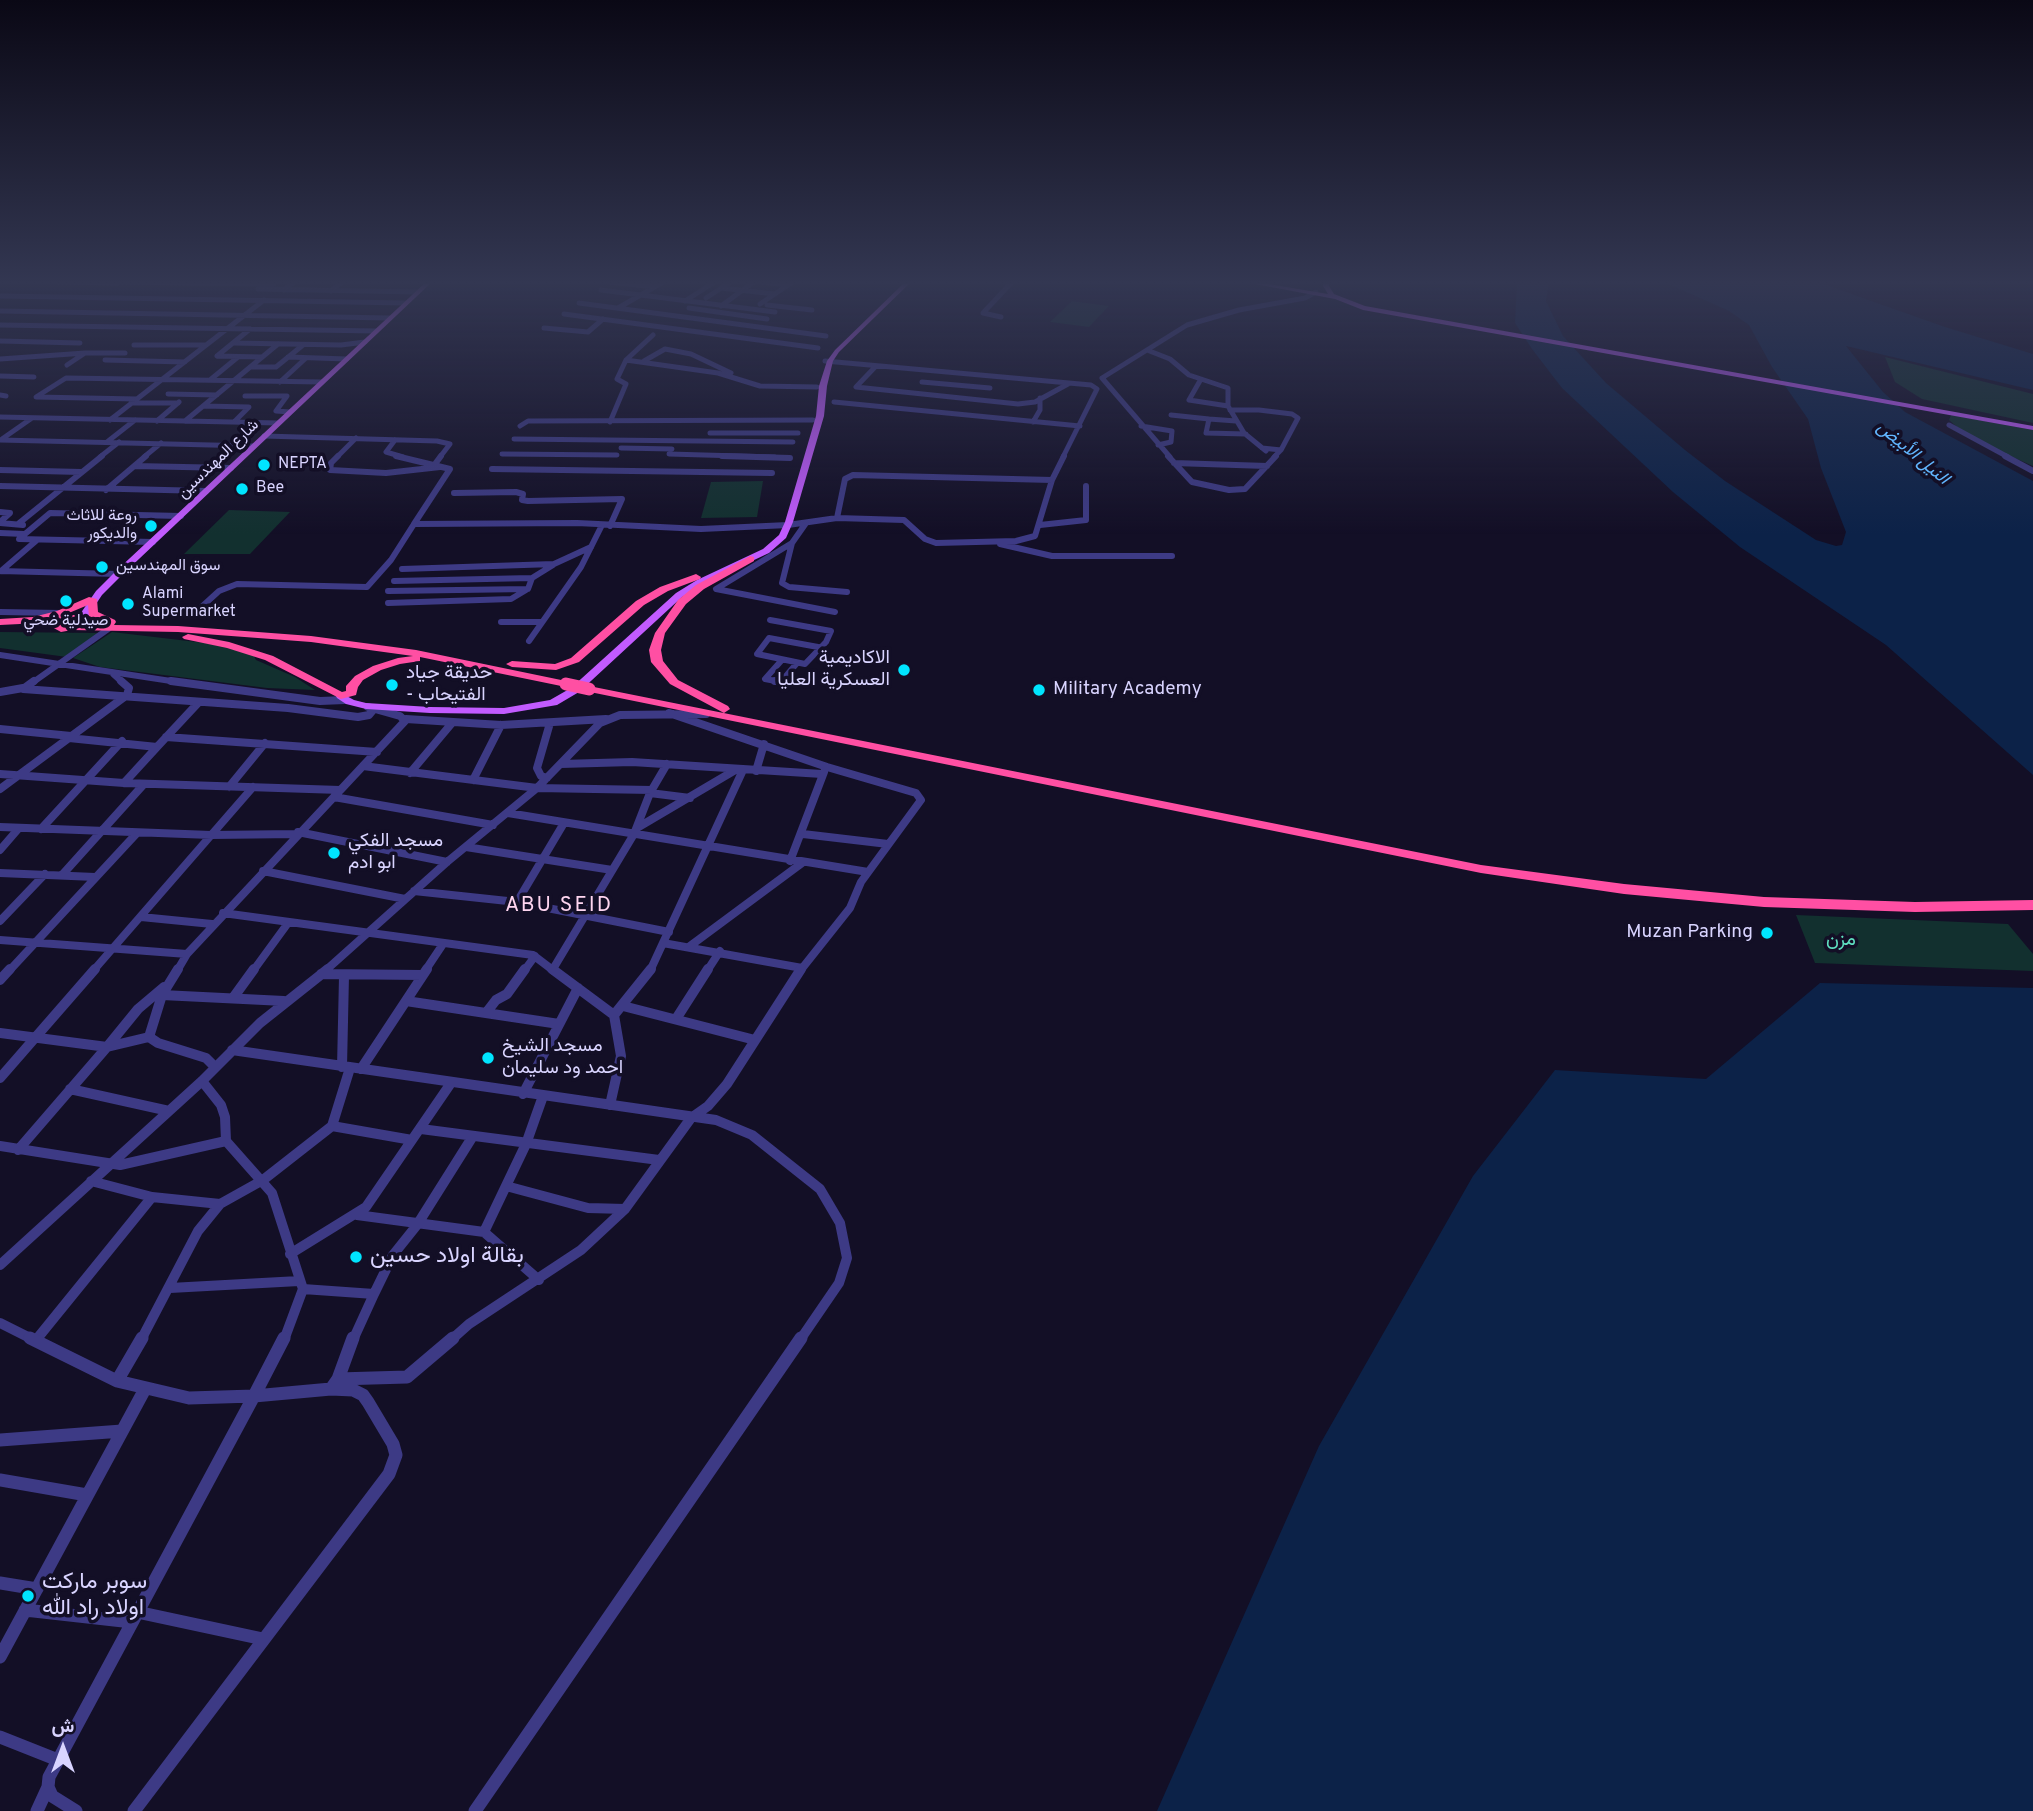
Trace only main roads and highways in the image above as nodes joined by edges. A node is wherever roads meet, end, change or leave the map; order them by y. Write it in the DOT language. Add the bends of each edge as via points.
graph roads {
  1 [pos="340,366"];
  2 [pos="826,366"];
  3 [pos="827,366"];
  4 [pos="1684,366"];
  5 [pos="1920,408"];
  6 [pos="2033,428"];
  7 [pos="785,525"];
  8 [pos="750,559"];
  9 [pos="696,577"];
  10 [pos="94,598"];
  11 [pos="68,621"];
  12 [pos="0,622"];
  13 [pos="111,625"];
  14 [pos="0,628"];
  15 [pos="124,628"];
  16 [pos="485,661"];
  17 [pos="463,663"];
  18 [pos="570,681"];
  19 [pos="346,696"];
  20 [pos="370,707"];
  21 [pos="720,712"];
  22 [pos="2033,897"];
  23 [pos="1974,903"];
  24 [pos="2033,905"];
  1 -- 10 [label="main road, شارع المهندسين"];
  2 -- 7 [label="main road"];
  3 -- 7 [label="main road" via="820,416"];
  4 -- 5 [label="main road"];
  5 -- 6 [label="main road"];
  7 -- 8 [label="main road" via="777,542"];
  7 -- 9 [label="main road" via="764,547"];
  8 -- 20 [label="main road" via="679,595 575,690 553,703 505,711"];
  8 -- 21 [label="highway" via="682,602 660,633 656,650 657,662 674,682"];
  9 -- 16 [label="highway" via="640,603 566,664 548,667"];
  9 -- 19 [label="main road" via="571,686 544,701 497,707 398,705"];
  10 -- 11 [label="highway"];
  10 -- 11 [label="main road, شارع المهندسين"];
  10 -- 13 [label="highway" via="93,614"];
  11 -- 12 [label="highway"];
  11 -- 13 [label="highway"];
  11 -- 14 [label="highway"];
  13 -- 15 [label="highway"];
  13 -- 16 [label="highway" via="289,631 378,641"];
  15 -- 17 [label="highway" via="311,639"];
  15 -- 19 [label="highway" via="242,648"];
  16 -- 18 [label="highway"];
  17 -- 18 [label="highway"];
  17 -- 19 [label="highway" via="412,659 391,663 359,678"];
  18 -- 21 [label="highway, bridge"];
  19 -- 20 [label="main road"];
  21 -- 23 [label="highway" via="1481,869 1764,902"];
  22 -- 23 [label="highway"];
  23 -- 24 [label="highway"];
}
